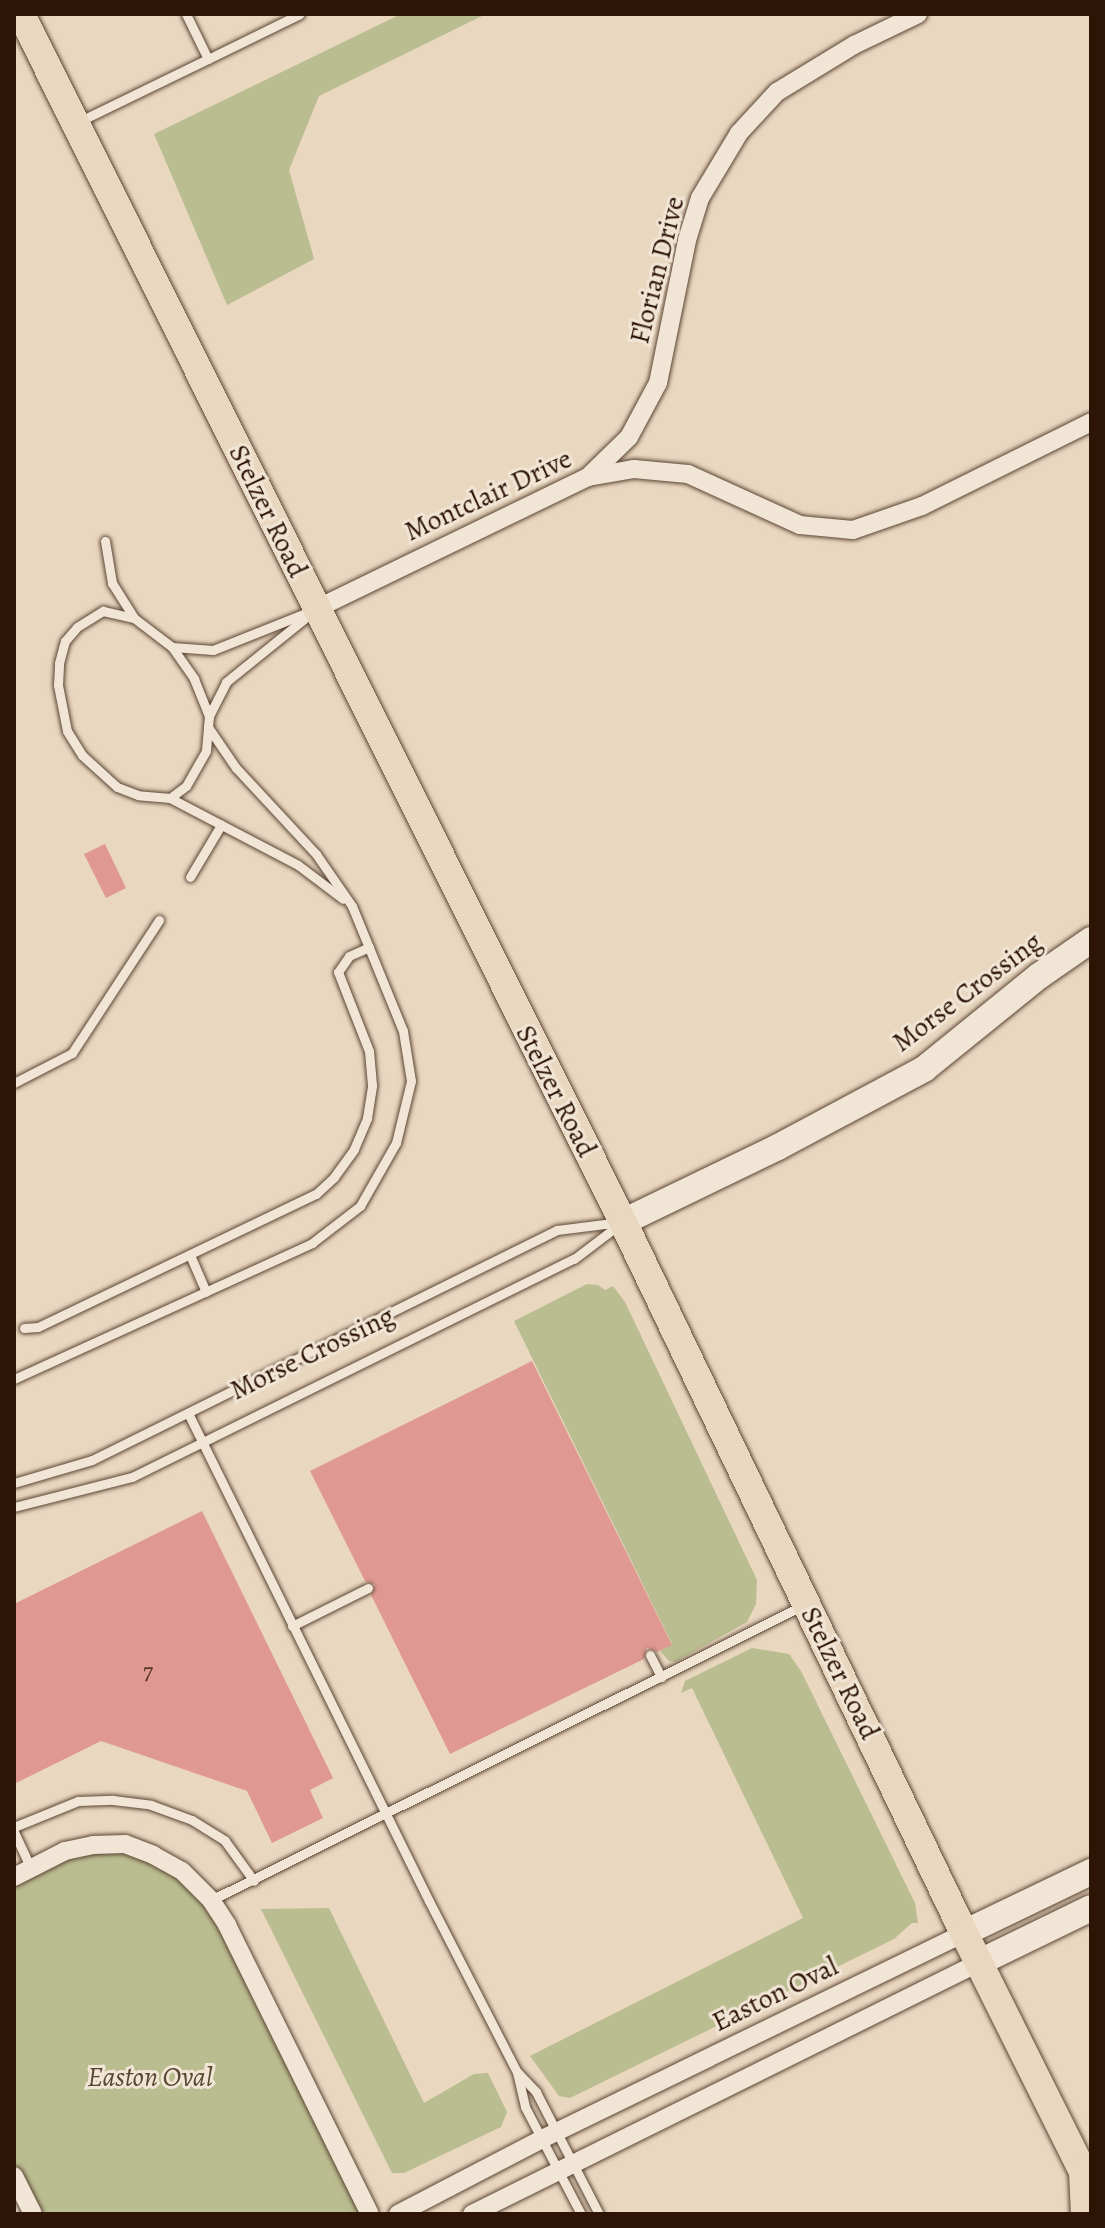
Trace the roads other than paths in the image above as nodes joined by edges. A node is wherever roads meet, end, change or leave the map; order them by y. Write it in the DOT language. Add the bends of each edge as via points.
graph roads {
  1 [pos="21,14"];
  2 [pos="186,14"];
  3 [pos="300,14"];
  4 [pos="918,14"];
  5 [pos="208,59"];
  6 [pos="76,123"];
  7 [pos="1091,422"];
  8 [pos="588,477"];
  9 [pos="105,541"];
  10 [pos="316,609"];
  11 [pos="134,618"];
  12 [pos="172,647"];
  13 [pos="209,716"];
  14 [pos="208,727"];
  15 [pos="170,798"];
  16 [pos="221,825"];
  17 [pos="190,877"];
  18 [pos="352,906"];
  19 [pos="159,920"];
  20 [pos="1091,940"];
  21 [pos="369,947"];
  22 [pos="14,1083"];
  23 [pos="623,1222"];
  24 [pos="190,1255"];
  25 [pos="206,1292"];
  26 [pos="24,1328"];
  27 [pos="14,1379"];
  28 [pos="188,1413"];
  29 [pos="203,1443"];
  30 [pos="14,1483"];
  31 [pos="14,1507"];
  32 [pos="368,1588"];
  33 [pos="807,1604"];
  34 [pos="292,1626"];
  35 [pos="650,1655"];
  36 [pos="661,1677"];
  37 [pos="385,1816"];
  38 [pos="14,1830"];
  39 [pos="31,1868"];
  40 [pos="1091,1872"];
  41 [pos="14,1877"];
  42 [pos="254,1881"];
  43 [pos="211,1900"];
  44 [pos="1091,1908"];
  45 [pos="964,1933"];
  46 [pos="980,1962"];
  47 [pos="517,2072"];
  48 [pos="549,2136"];
  49 [pos="565,2166"];
  50 [pos="1087,2174"];
  51 [pos="14,2176"];
  52 [pos="33,2214"];
  53 [pos="370,2214"];
  54 [pos="398,2214"];
  55 [pos="472,2214"];
  56 [pos="581,2214"];
  57 [pos="599,2214"];
  58 [pos="1085,2214"];
  1 -- 6 [label="main road, Stelzer Road"];
  2 -- 5 [label="lane"];
  3 -- 5 [label="lane"];
  4 -- 8 [label="street, Florian Drive" via="777,92 739,133 700,198 658,383 629,437"];
  5 -- 6 [label="lane"];
  6 -- 10 [label="main road, Stelzer Road"];
  7 -- 8 [label="street, Montclair Drive" via="922,506 853,530 800,525 688,474 634,469"];
  8 -- 10 [label="street, Montclair Drive"];
  9 -- 11 [label="lane" via="112,583"];
  10 -- 12 [label="lane" via="213,650"];
  10 -- 13 [label="lane" via="226,682"];
  10 -- 23 [label="main road, Stelzer Road"];
  11 -- 12 [label="lane"];
  11 -- 15 [label="lane" via="103,611 65,641 59,663 61,707 67,731 82,755 117,787"];
  12 -- 13 [label="lane" via="194,679"];
  13 -- 14 [label="lane"];
  14 -- 15 [label="lane" via="206,751 195,774"];
  14 -- 18 [label="lane" via="236,768 316,854"];
  15 -- 16 [label="lane"];
  16 -- 17 [label="lane"];
  16 -- 18 [label="lane" via="298,865"];
  18 -- 21 [label="lane"];
  19 -- 22 [label="lane" via="72,1053"];
  20 -- 23 [label="main road, Morse Crossing" via="924,1069"];
  21 -- 24 [label="lane" via="349,956 338,972 369,1051 372,1085 367,1118 354,1149 316,1194"];
  21 -- 25 [label="lane" via="403,1031 411,1081 396,1143 360,1206 312,1243"];
  23 -- 28 [label="lane, Morse Crossing" via="557,1230"];
  23 -- 29 [label="lane, Morse Crossing" via="574,1259"];
  23 -- 33 [label="main road, Stelzer Road"];
  24 -- 25 [label="lane"];
  24 -- 26 [label="lane" via="38,1327"];
  25 -- 27 [label="lane"];
  28 -- 29 [label="lane"];
  28 -- 30 [label="lane, Morse Crossing" via="92,1460"];
  29 -- 31 [label="lane, Morse Crossing" via="132,1477"];
  29 -- 34 [label="lane"];
  32 -- 34 [label="lane"];
  33 -- 36 [label="lane"];
  33 -- 45 [label="main road, Stelzer Road"];
  34 -- 37 [label="lane"];
  35 -- 36 [label="lane"];
  36 -- 37 [label="lane"];
  37 -- 42 [label="lane"];
  37 -- 47 [label="lane"];
  38 -- 39 [label="lane"];
  38 -- 42 [label="lane" via="78,1801 151,1805 192,1820 225,1841"];
  39 -- 41 [label="street"];
  39 -- 43 [label="street" via="65,1851 125,1844 182,1871"];
  40 -- 45 [label="main road"];
  42 -- 43 [label="lane"];
  43 -- 53 [label="street"];
  44 -- 46 [label="main road"];
  45 -- 46 [label="main road, Stelzer Road"];
  45 -- 48 [label="street, Easton Oval"];
  46 -- 49 [label="street"];
  46 -- 50 [label="main road, Stelzer Road"];
  47 -- 48 [label="lane" via="536,2092"];
  47 -- 48 [label="lane" via="525,2107"];
  48 -- 49 [label="lane"];
  48 -- 49 [label="lane"];
  48 -- 54 [label="street, Easton Oval"];
  49 -- 55 [label="street"];
  49 -- 56 [label="lane"];
  49 -- 57 [label="lane"];
  50 -- 58 [label="main road, Stelzer Road"];
  51 -- 52 [label="street"];
}
